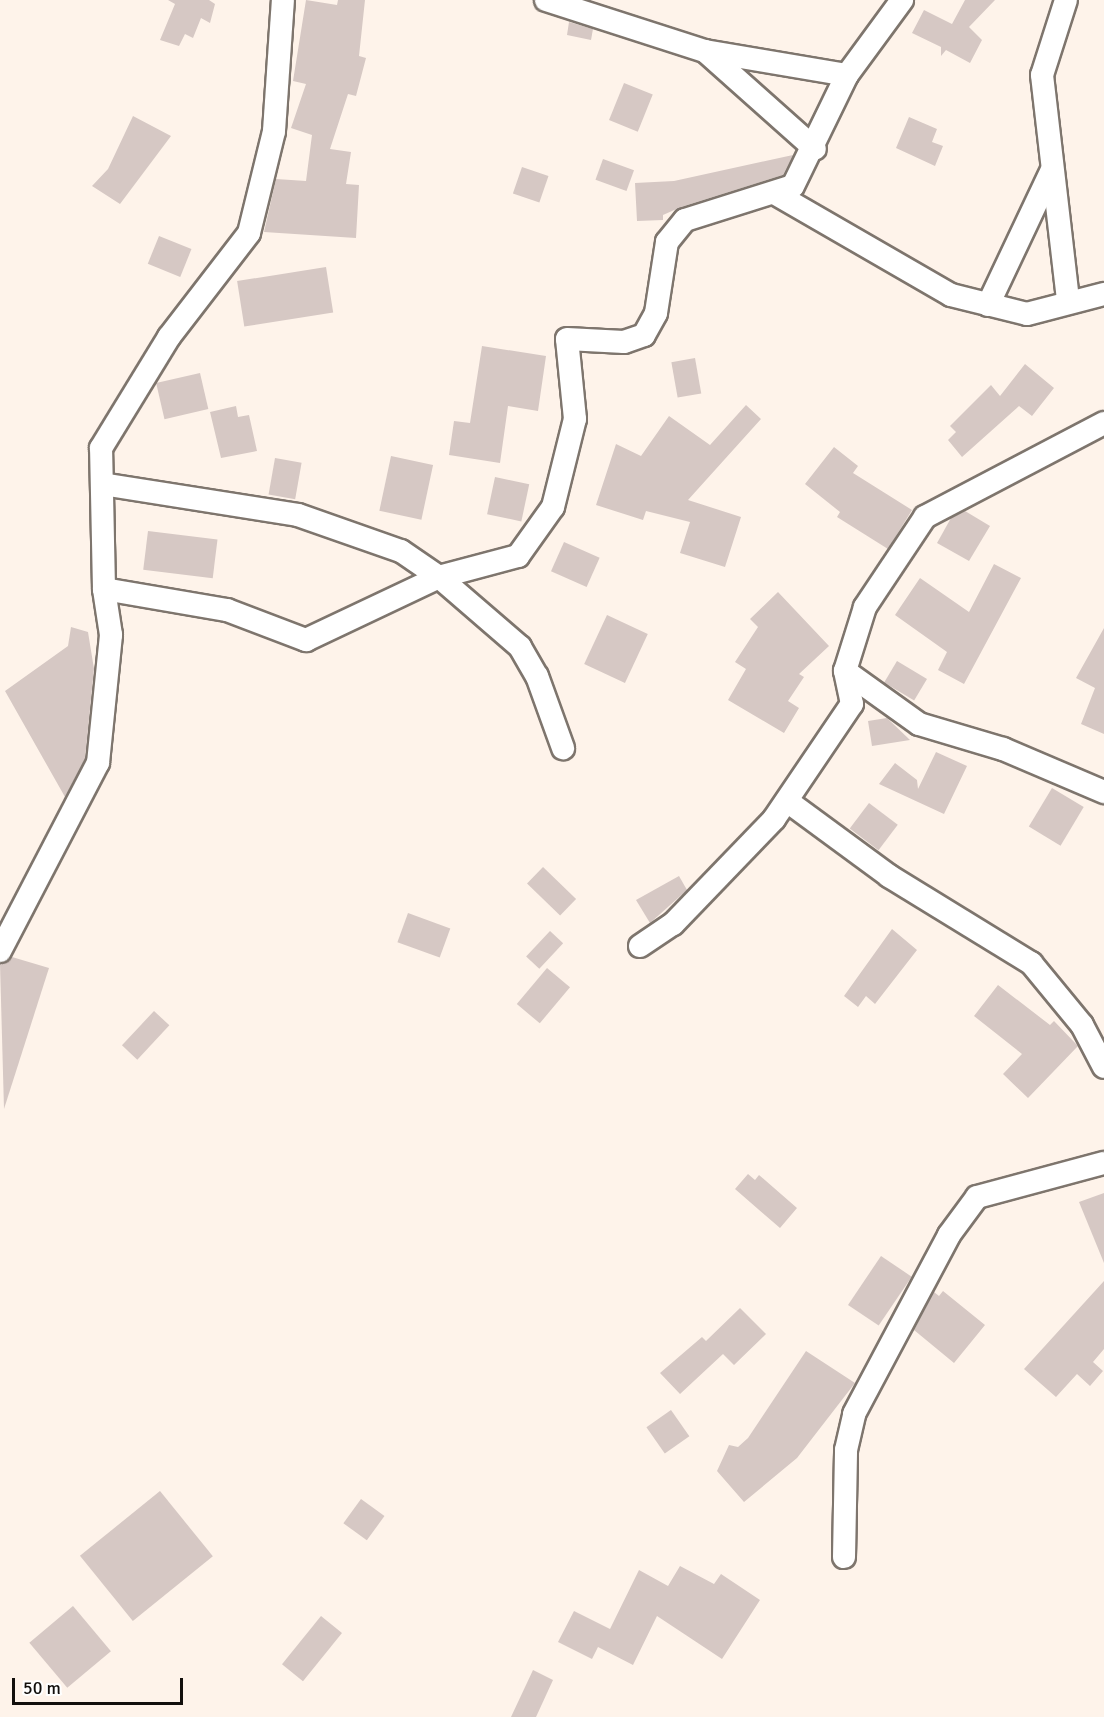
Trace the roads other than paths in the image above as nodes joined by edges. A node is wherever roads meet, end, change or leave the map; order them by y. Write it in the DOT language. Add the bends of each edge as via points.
graph roads {
  1 [pos="283,0"];
  2 [pos="546,0"];
  3 [pos="902,0"];
  4 [pos="1066,0"];
  5 [pos="705,51"];
  6 [pos="847,75"];
  7 [pos="815,149"];
  8 [pos="1051,172"];
  9 [pos="776,194"];
  10 [pos="1104,294"];
  11 [pos="1068,301"];
  12 [pos="988,305"];
  13 [pos="1104,423"];
  14 [pos="102,484"];
  15 [pos="439,577"];
  16 [pos="104,589"];
  17 [pos="845,671"];
  18 [pos="562,748"];
  19 [pos="1104,792"];
  20 [pos="787,801"];
  21 [pos="640,946"];
  22 [pos="0,951"];
  23 [pos="1104,1067"];
  24 [pos="1104,1163"];
  25 [pos="844,1557"];
  1 -- 14 [label="street" via="274,131 249,233 110,425 101,448"];
  2 -- 5 [label="street"];
  3 -- 6 [label="street"];
  4 -- 8 [label="street" via="1042,75"];
  5 -- 6 [label="street"];
  5 -- 7 [label="street"];
  6 -- 7 [label="street"];
  7 -- 9 [label="street" via="793,186"];
  8 -- 11 [label="street"];
  8 -- 12 [label="street"];
  9 -- 12 [label="street" via="951,296"];
  9 -- 15 [label="street" via="685,220 667,242 656,313 644,334 624,342 567,339 575,419 553,507 518,556"];
  10 -- 11 [label="street"];
  11 -- 12 [label="street" via="1027,314"];
  13 -- 17 [label="street" via="925,517 865,607"];
  14 -- 15 [label="street" via="298,515 401,551"];
  14 -- 16 [label="street"];
  15 -- 16 [label="street" via="306,640 227,610"];
  15 -- 18 [label="street" via="520,647 537,676"];
  16 -- 22 [label="street" via="111,635 98,763"];
  17 -- 19 [label="street" via="919,724 1003,749"];
  17 -- 20 [label="street" via="852,704"];
  20 -- 21 [label="street" via="673,924"];
  20 -- 23 [label="street" via="889,876 1031,963 1082,1025"];
  24 -- 25 [label="street" via="977,1197 949,1235 854,1414 844,1468"];
}
